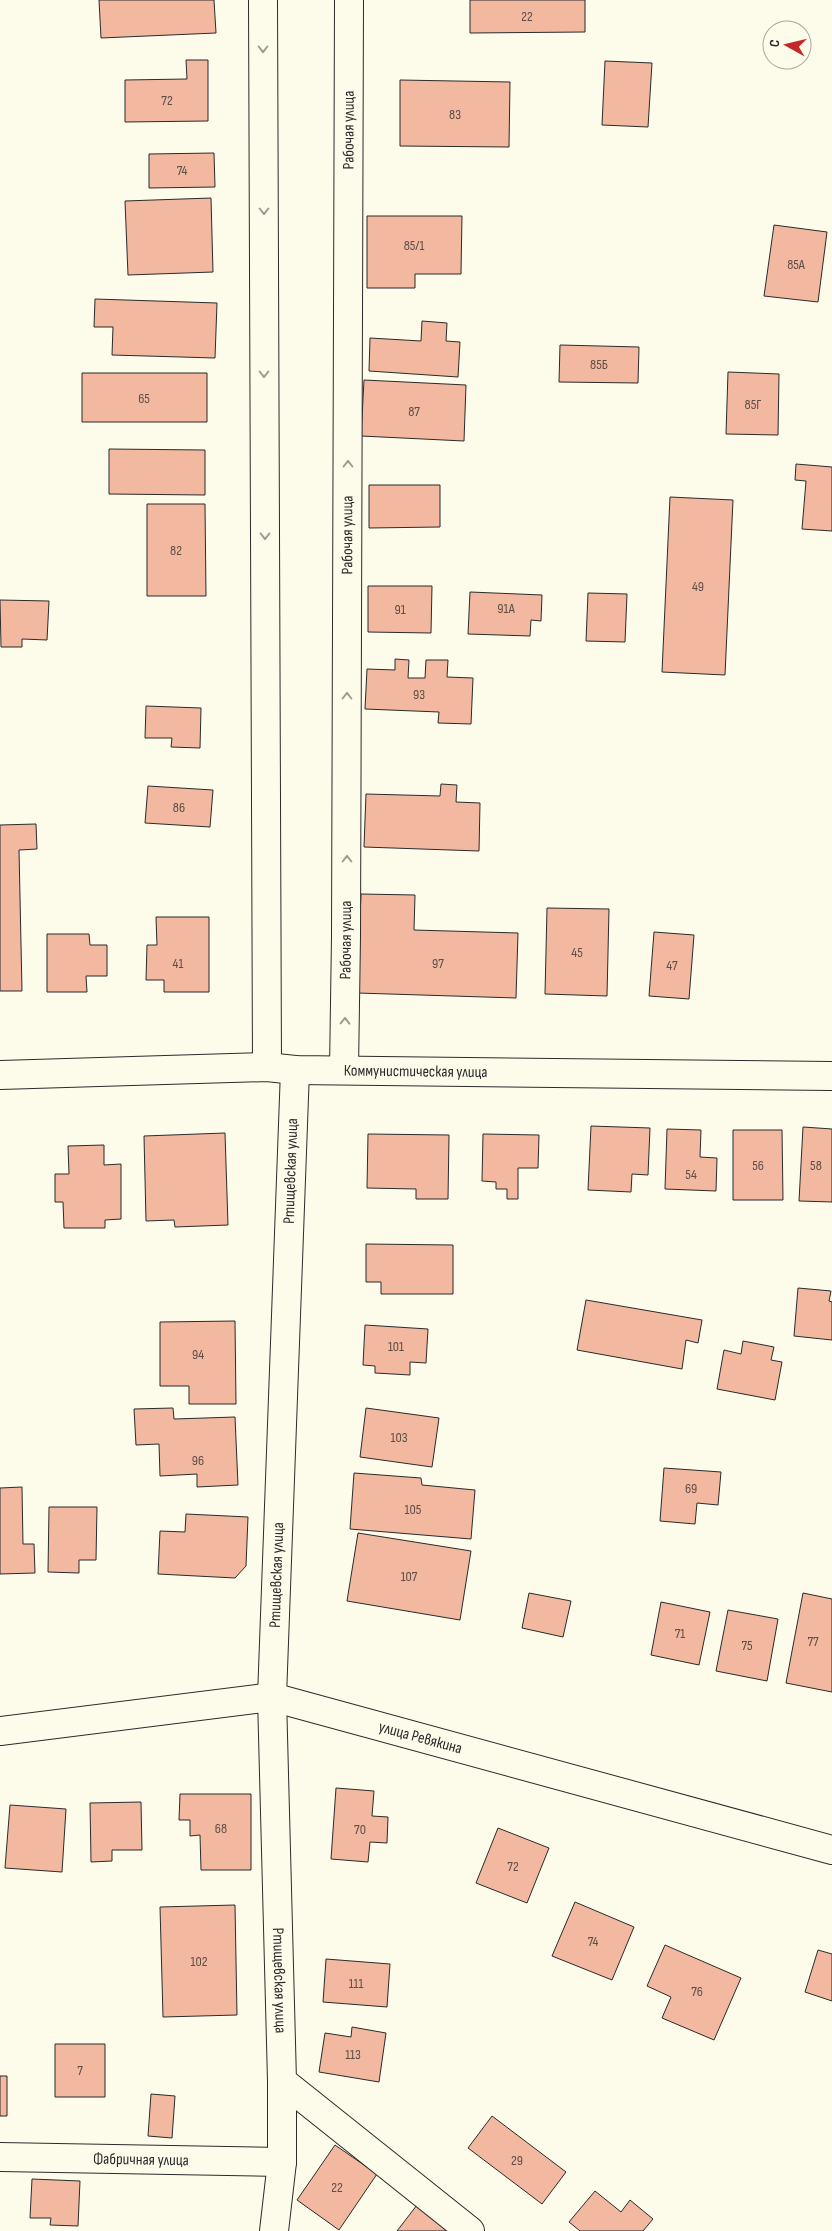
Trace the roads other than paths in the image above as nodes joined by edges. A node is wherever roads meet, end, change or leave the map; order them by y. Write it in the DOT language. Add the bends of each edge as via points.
graph roads {
  1 [pos="263,0"];
  2 [pos="350,0"];
  3 [pos="267,1067"];
  4 [pos="295,1070"];
  5 [pos="344,1070"];
  6 [pos="0,1075"];
  7 [pos="832,1076"];
  8 [pos="272,1697"];
  9 [pos="0,1731"];
  10 [pos="832,1850"];
  11 [pos="282,2082"];
  12 [pos="0,2158"];
  13 [pos="282,2162"];
  14 [pos="274,2231"];
  15 [pos="470,2231"];
  1 -- 3 [label="street, one-way"];
  5 -- 2 [label="street, Рабочая улица, one-way"];
  3 -- 4 [label="street, Коммунистическая улица"];
  3 -- 6 [label="street, Коммунистическая улица"];
  4 -- 5 [label="street, Коммунистическая улица"];
  4 -- 8 [label="street, Ртищевская улица"];
  5 -- 7 [label="street, Коммунистическая улица"];
  8 -- 9 [label="street, улица Ревякина"];
  8 -- 10 [label="street, улица Ревякина"];
  8 -- 11 [label="street, Ртищевская улица"];
  11 -- 13 [label="street, Ртищевская улица"];
  11 -- 15 [label="street"];
  12 -- 13 [label="street, Фабричная улица"];
  13 -- 14 [label="street, Ртищевская улица"];
}
